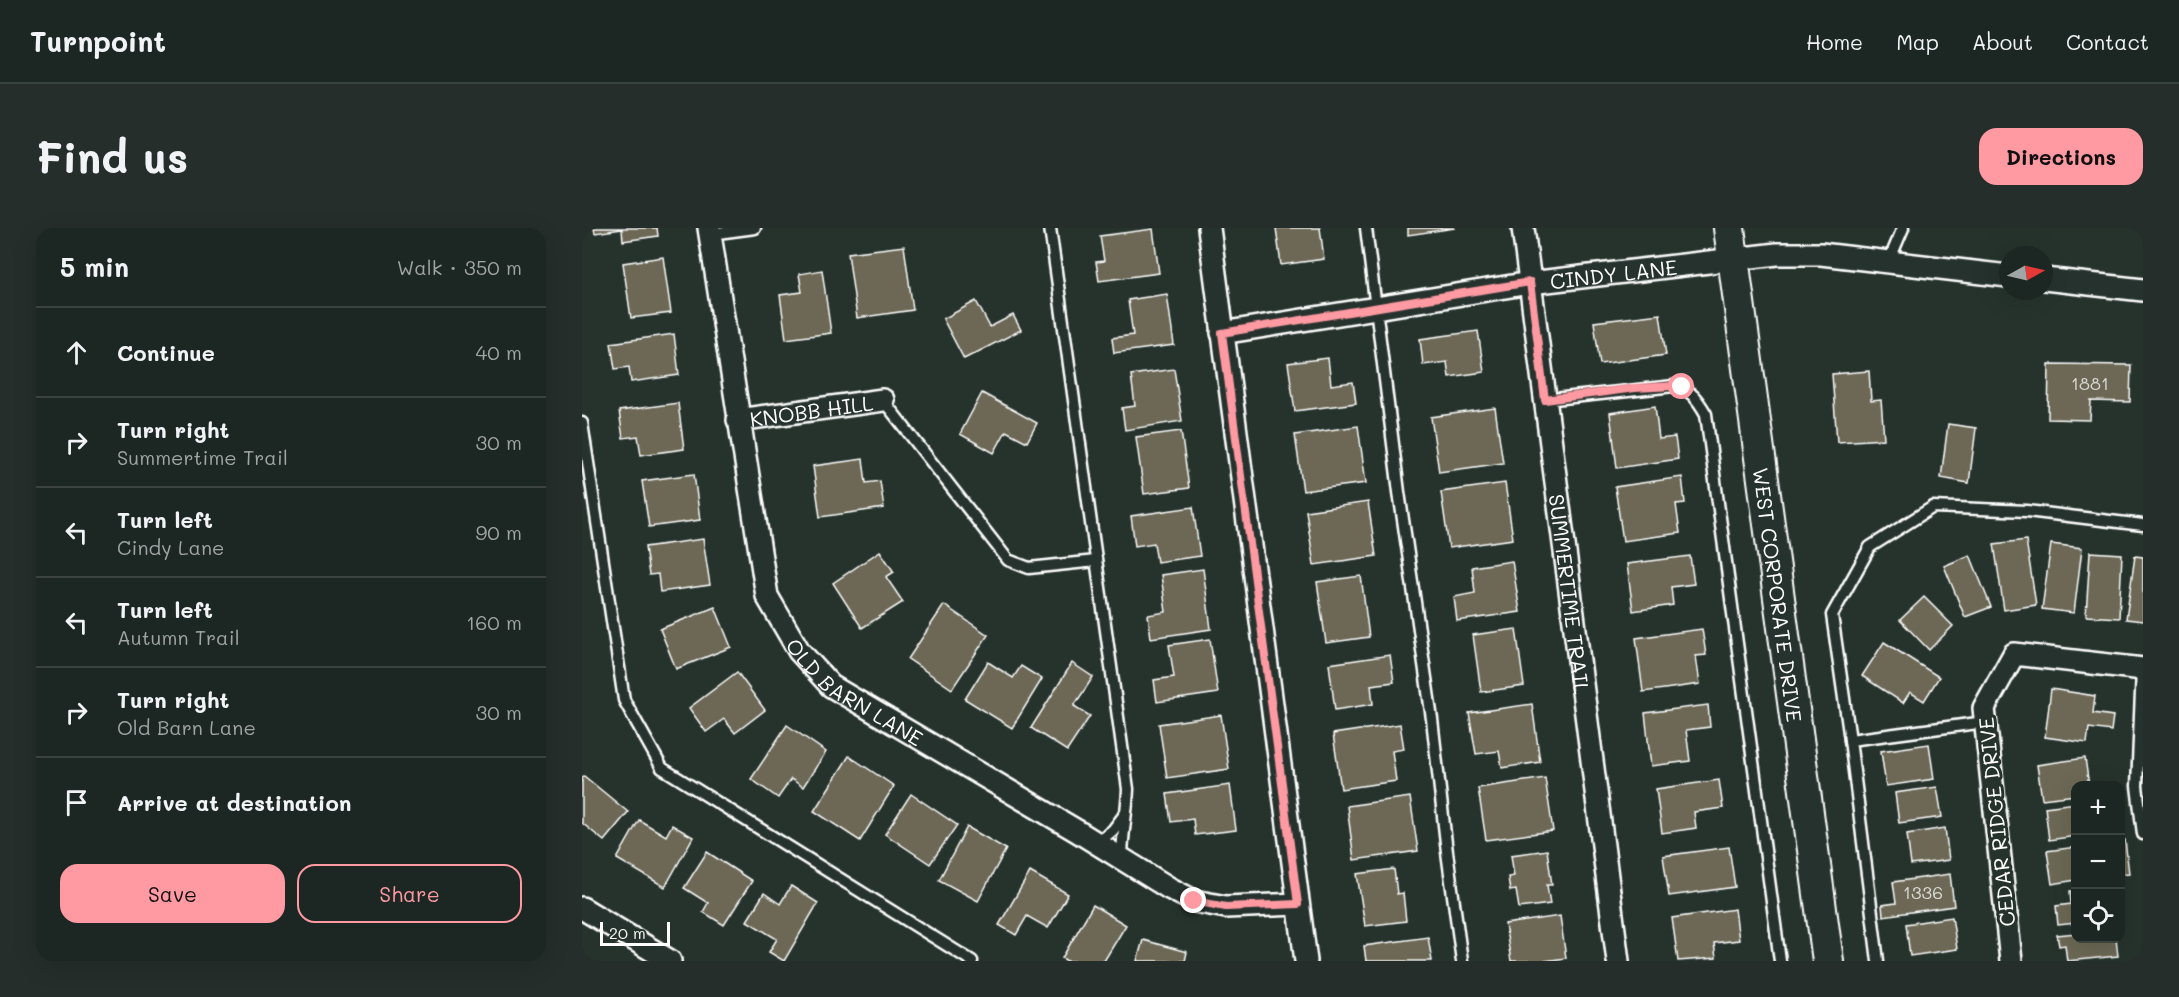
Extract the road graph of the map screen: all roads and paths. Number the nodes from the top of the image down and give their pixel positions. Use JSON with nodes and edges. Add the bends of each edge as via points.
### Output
{"nodes":[{"id":1,"x":755,"y":228,"type":"edge"},
{"id":2,"x":1050,"y":228,"type":"edge"},
{"id":3,"x":1209,"y":228,"type":"edge"},
{"id":4,"x":1366,"y":228,"type":"edge"},
{"id":5,"x":1523,"y":228,"type":"edge"},
{"id":6,"x":1729,"y":228,"type":"edge"},
{"id":7,"x":1903,"y":228,"type":"edge"},
{"id":8,"x":710,"y":231,"type":"edge"},
{"id":9,"x":1733,"y":258,"type":"junction"},
{"id":10,"x":1889,"y":261,"type":"junction"},
{"id":11,"x":1999,"y":275,"type":"edge"},
{"id":12,"x":2053,"y":280,"type":"edge"},
{"id":13,"x":1530,"y":282,"type":"junction"},
{"id":14,"x":2143,"y":290,"type":"edge"},
{"id":15,"x":1377,"y":308,"type":"junction"},
{"id":16,"x":1222,"y":333,"type":"junction"},
{"id":17,"x":883,"y":400,"type":"joint"},
{"id":18,"x":1545,"y":400,"type":"junction"},
{"id":19,"x":738,"y":420,"type":"junction"},
{"id":20,"x":582,"y":423,"type":"edge"},
{"id":21,"x":2143,"y":525,"type":"edge"},
{"id":22,"x":1096,"y":561,"type":"junction"},
{"id":23,"x":2143,"y":669,"type":"edge"},
{"id":24,"x":1985,"y":722,"type":"junction"},
{"id":25,"x":1850,"y":740,"type":"junction"},
{"id":26,"x":1127,"y":811,"type":"junction"},
{"id":27,"x":2143,"y":834,"type":"edge"},
{"id":28,"x":1097,"y":843,"type":"junction"},
{"id":29,"x":1122,"y":859,"type":"junction"},
{"id":30,"x":1298,"y":904,"type":"junction"},
{"id":31,"x":582,"y":908,"type":"edge"},
{"id":32,"x":670,"y":961,"type":"edge"},
{"id":33,"x":972,"y":961,"type":"edge"},
{"id":34,"x":1306,"y":961,"type":"edge"},
{"id":35,"x":1462,"y":961,"type":"edge"},
{"id":36,"x":1618,"y":961,"type":"edge"},
{"id":37,"x":1780,"y":961,"type":"edge"},
{"id":38,"x":1828,"y":961,"type":"edge"},
{"id":39,"x":1878,"y":961,"type":"edge"},
{"id":40,"x":2011,"y":961,"type":"edge"}],
"edges":[{"from":1,"to":8,"type":"lane"},
{"from":2,"to":22,"type":"lane"},
{"from":3,"to":16,"type":"street"},
{"from":4,"to":15,"type":"lane"},
{"from":5,"to":13,"type":"street","name":"SUMMERTIME TRAIL"},
{"from":6,"to":9,"type":"street","name":"WEST CORPORATE DRIVE"},
{"from":7,"to":10,"type":"lane"},
{"from":8,"to":19,"type":"street","name":"OLD BARN LANE"},
{"from":9,"to":10,"type":"street","name":"CINDY LANE","via":[[1821,254]]},
{"from":9,"to":13,"type":"street","name":"CINDY LANE"},
{"from":9,"to":38,"type":"street","name":"WEST CORPORATE DRIVE"},
{"from":10,"to":11,"type":"street","name":"CINDY LANE"},
{"from":12,"to":14,"type":"street"},
{"from":13,"to":15,"type":"street","name":"CINDY LANE"},
{"from":13,"to":18,"type":"street","name":"SUMMERTIME TRAIL"},
{"from":15,"to":16,"type":"street","name":"CINDY LANE"},
{"from":15,"to":35,"type":"lane"},
{"from":16,"to":30,"type":"street"},
{"from":17,"to":19,"type":"street","name":"KNOBB HILL"},
{"from":17,"to":22,"type":"lane","via":[[1008,560],[1029,568]]},
{"from":18,"to":36,"type":"street","name":"SUMMERTIME TRAIL"},
{"from":18,"to":37,"type":"lane","via":[[1674,386],[1697,398],[1706,414]]},
{"from":19,"to":28,"type":"street","name":"OLD BARN LANE","via":[[767,596],[798,651],[831,686]]},
{"from":20,"to":33,"type":"lane","via":[[624,700],[662,768]]},
{"from":21,"to":25,"type":"lane","via":[[2027,511],[1933,507],[1870,547],[1832,615]]},
{"from":22,"to":26,"type":"lane","via":[[1128,789]]},
{"from":23,"to":24,"type":"street","name":"CEDAR RIDGE DRIVE","via":[[2014,654],[1983,708]]},
{"from":23,"to":27,"type":"lane","via":[[2137,786]]},
{"from":24,"to":25,"type":"lane"},
{"from":24,"to":40,"type":"street","name":"CEDAR RIDGE DRIVE"},
{"from":25,"to":39,"type":"lane"},
{"from":26,"to":28,"type":"lane"},
{"from":26,"to":29,"type":"lane"},
{"from":28,"to":29,"type":"street","name":"OLD BARN LANE"},
{"from":29,"to":30,"type":"street","name":"OLD BARN LANE","via":[[1194,901],[1226,907]]},
{"from":30,"to":34,"type":"street"},
{"from":31,"to":32,"type":"street"}]}
